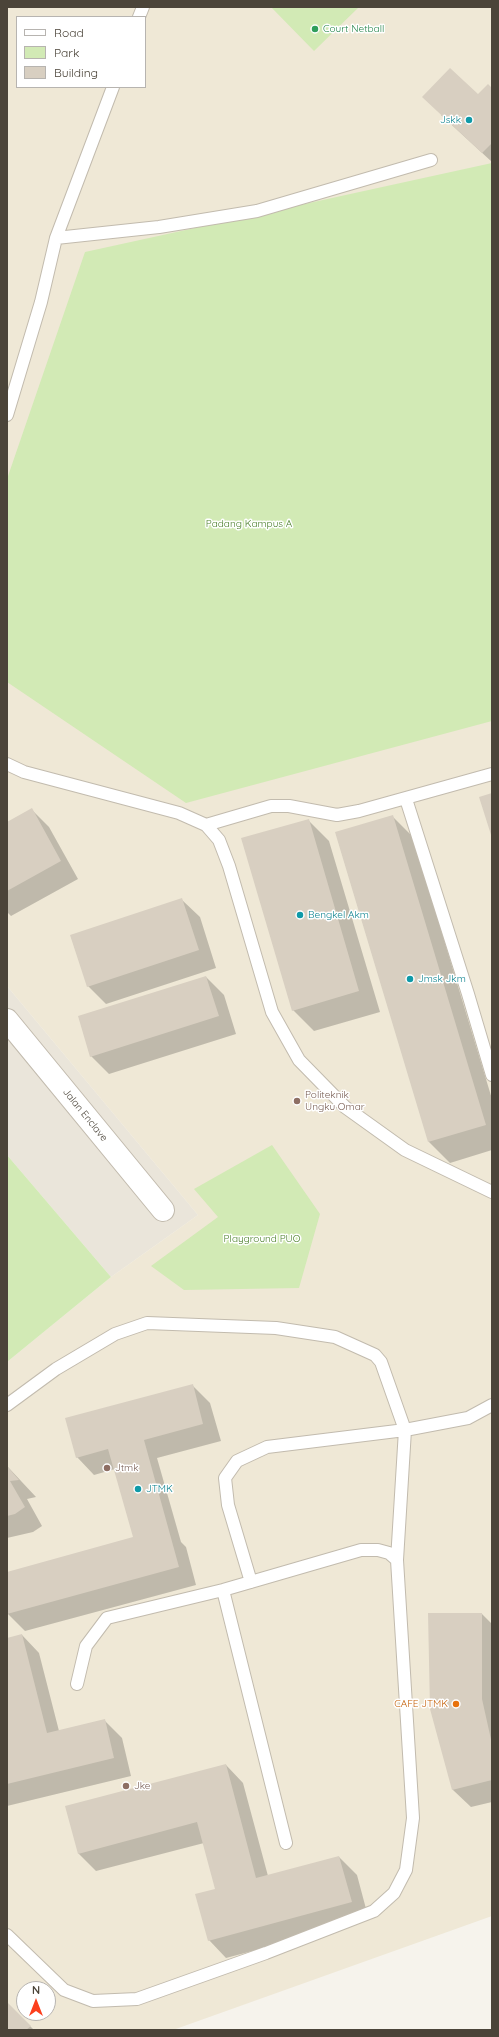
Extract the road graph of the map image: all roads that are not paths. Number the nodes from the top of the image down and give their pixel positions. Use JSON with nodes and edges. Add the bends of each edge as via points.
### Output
{"nodes":[{"id":1,"x":113,"y":88,"type":"edge"},
{"id":2,"x":431,"y":160,"type":"dead end"},
{"id":3,"x":56,"y":238,"type":"junction"},
{"id":4,"x":7,"y":415,"type":"edge"},
{"id":5,"x":7,"y":764,"type":"edge"},
{"id":6,"x":492,"y":774,"type":"edge"},
{"id":7,"x":406,"y":800,"type":"junction"},
{"id":8,"x":206,"y":825,"type":"junction"},
{"id":9,"x":7,"y":1020,"type":"edge"},
{"id":10,"x":492,"y":1075,"type":"edge"},
{"id":11,"x":492,"y":1192,"type":"edge"},
{"id":12,"x":163,"y":1210,"type":"dead end"},
{"id":13,"x":7,"y":1404,"type":"edge"},
{"id":14,"x":492,"y":1405,"type":"edge"},
{"id":15,"x":405,"y":1430,"type":"junction"},
{"id":16,"x":397,"y":1560,"type":"junction"},
{"id":17,"x":250,"y":1582,"type":"junction"},
{"id":18,"x":223,"y":1590,"type":"junction"},
{"id":19,"x":77,"y":1684,"type":"dead end"},
{"id":20,"x":286,"y":1843,"type":"dead end"},
{"id":21,"x":7,"y":1935,"type":"edge"}],
"edges":[{"from":1,"to":3,"type":"lane"},
{"from":2,"to":3,"type":"lane","via":[[257,211],[159,227]]},
{"from":3,"to":4,"type":"lane","via":[[41,302]]},
{"from":5,"to":8,"type":"lane","via":[[24,772],[179,813]]},
{"from":6,"to":7,"type":"lane"},
{"from":7,"to":8,"type":"lane","via":[[338,815],[290,806],[271,806]]},
{"from":7,"to":10,"type":"lane"},
{"from":8,"to":11,"type":"lane","via":[[219,840],[229,866],[272,1012],[300,1060],[345,1107],[405,1150]]},
{"from":9,"to":12,"type":"street","name":"Jalan Enclave"},
{"from":13,"to":15,"type":"lane","via":[[56,1369],[115,1334],[147,1323],[276,1328],[335,1338],[375,1355],[381,1362]]},
{"from":14,"to":15,"type":"lane","via":[[468,1418]]},
{"from":15,"to":16,"type":"lane"},
{"from":15,"to":17,"type":"lane","via":[[267,1447],[237,1461],[225,1478],[228,1505]]},
{"from":16,"to":17,"type":"lane","via":[[389,1553],[361,1550]]},
{"from":16,"to":21,"type":"lane","via":[[413,1818],[406,1870],[394,1893],[374,1911],[137,1999],[93,2001],[64,1990]]},
{"from":17,"to":18,"type":"lane"},
{"from":18,"to":19,"type":"lane","via":[[107,1618],[86,1646]]},
{"from":18,"to":20,"type":"lane"}]}
